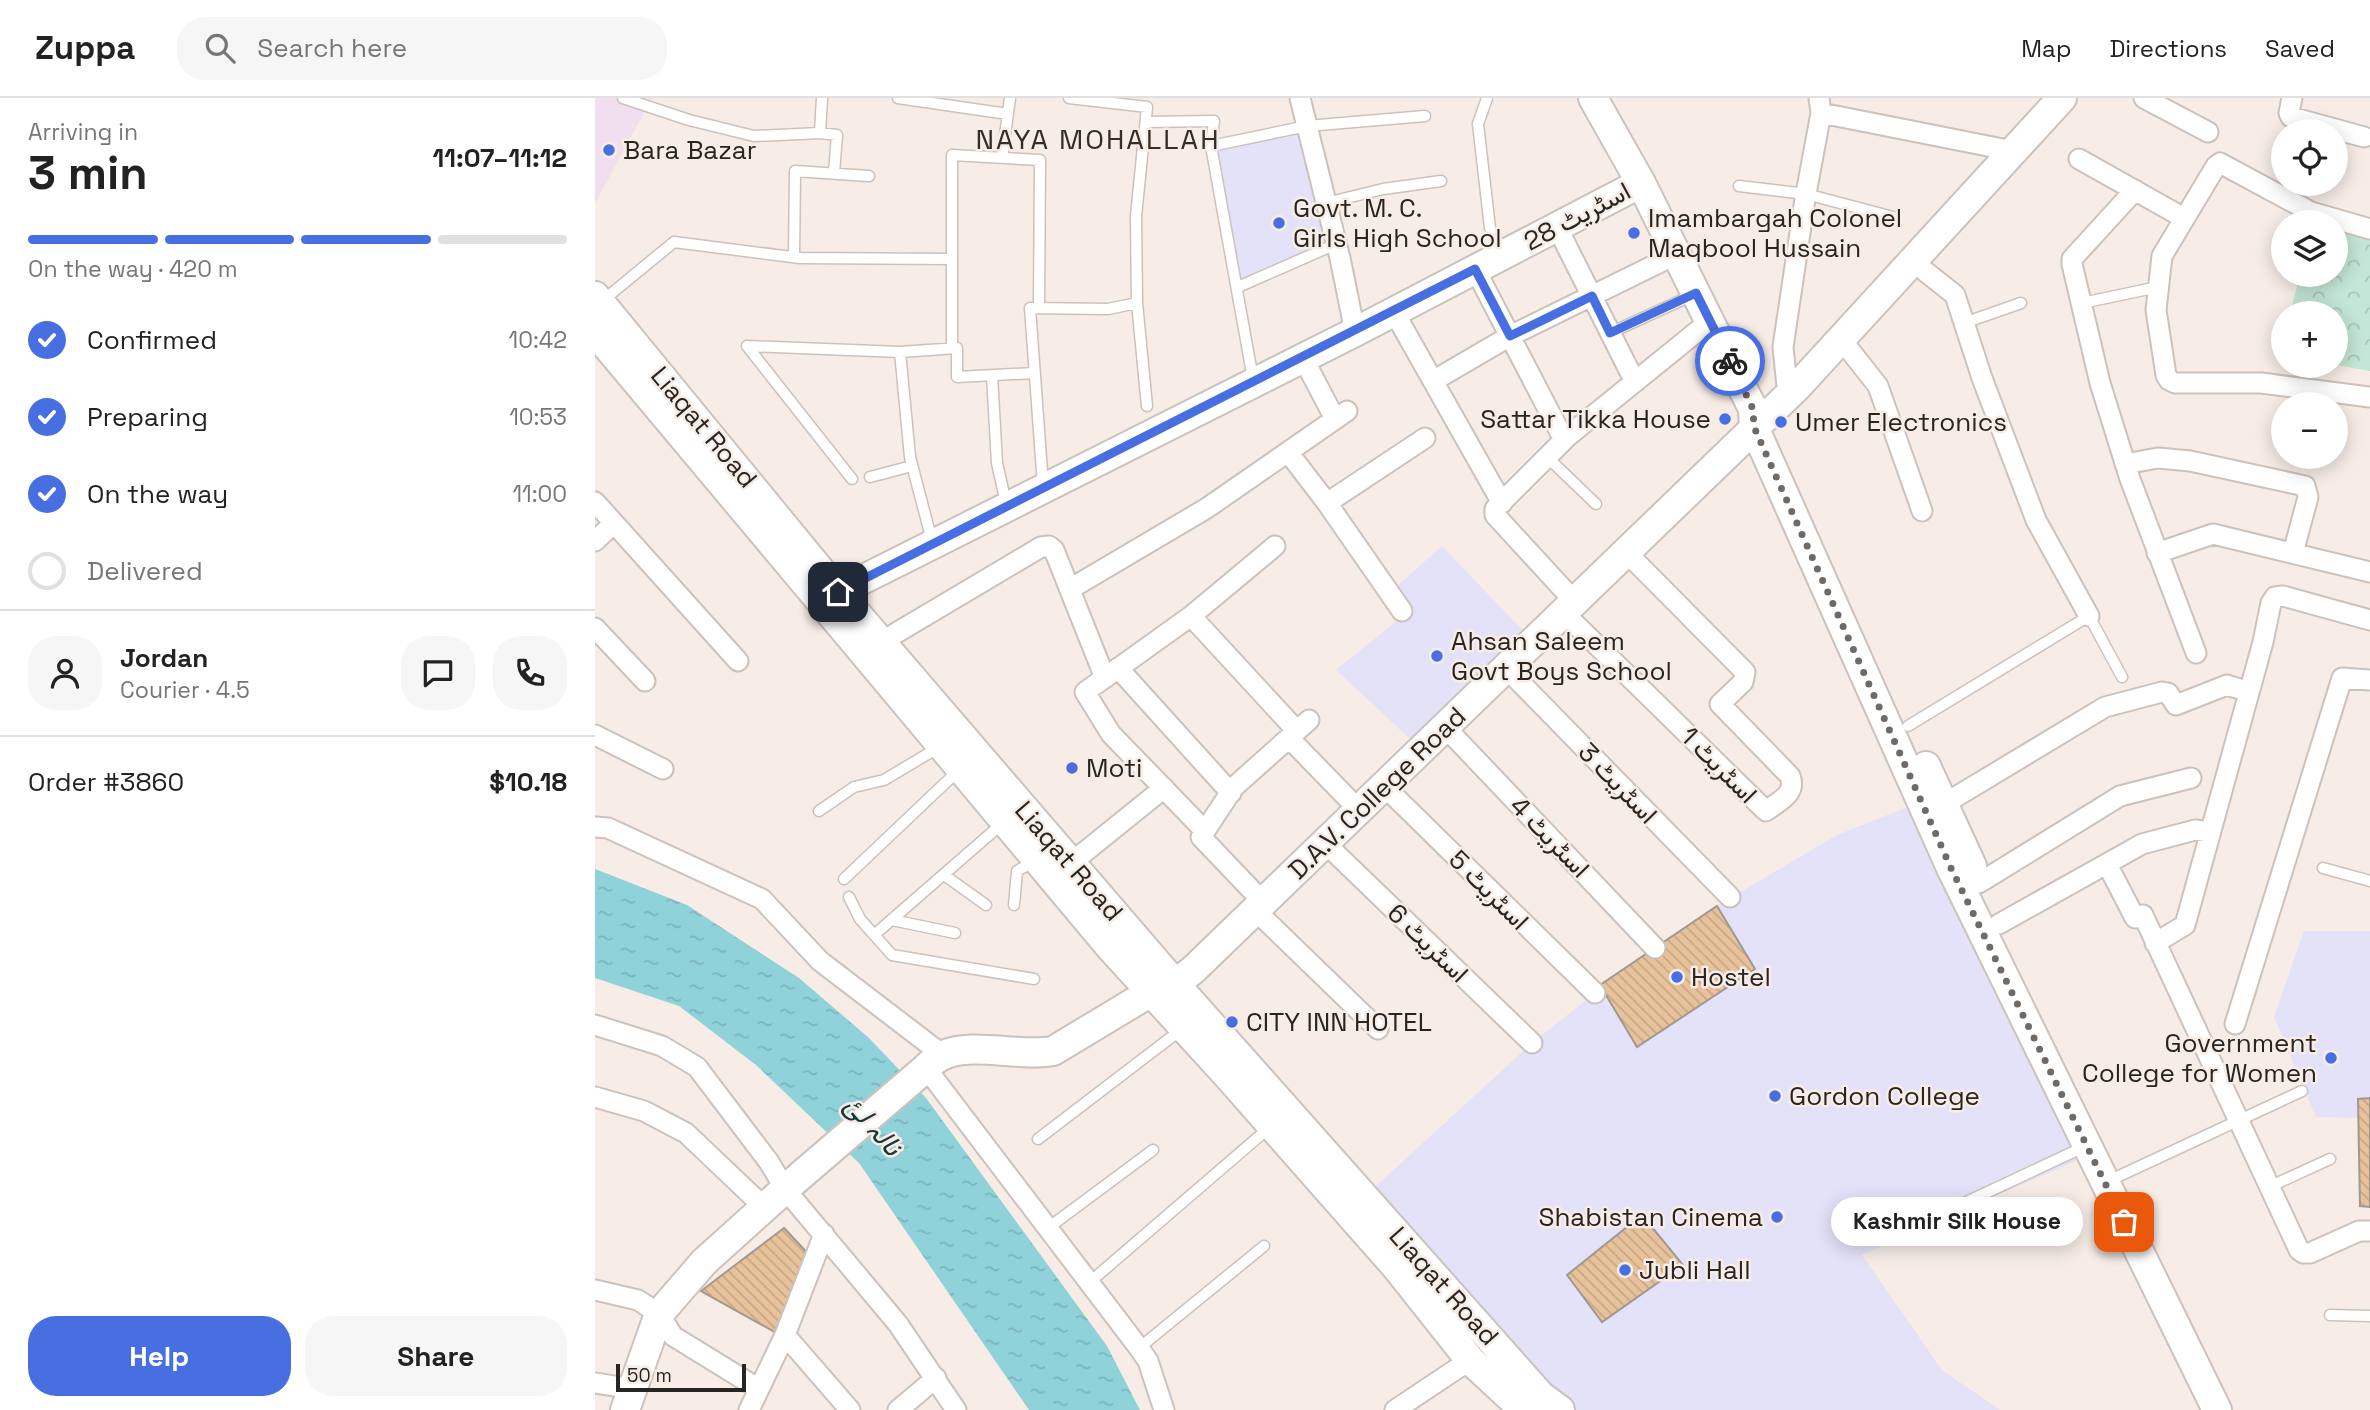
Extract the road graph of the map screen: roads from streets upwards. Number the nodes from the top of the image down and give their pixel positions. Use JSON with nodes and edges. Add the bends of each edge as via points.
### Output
{"nodes":[{"id":1,"x":1300,"y":98,"type":"edge"},
{"id":2,"x":1593,"y":98,"type":"edge"},
{"id":3,"x":2062,"y":98,"type":"edge"},
{"id":4,"x":2144,"y":98,"type":"edge"},
{"id":5,"x":2292,"y":98,"type":"edge"},
{"id":6,"x":1820,"y":105,"type":"edge"},
{"id":7,"x":2208,"y":132,"type":"dead end"},
{"id":8,"x":2364,"y":137,"type":"dead end"},
{"id":9,"x":2013,"y":151,"type":"junction"},
{"id":10,"x":2079,"y":159,"type":"dead end"},
{"id":11,"x":1641,"y":183,"type":"junction"},
{"id":12,"x":2135,"y":190,"type":"junction"},
{"id":13,"x":2184,"y":218,"type":"junction"},
{"id":14,"x":1557,"y":227,"type":"junction"},
{"id":15,"x":2370,"y":229,"type":"edge"},
{"id":16,"x":1677,"y":254,"type":"junction"},
{"id":17,"x":1912,"y":261,"type":"junction"},
{"id":18,"x":1475,"y":269,"type":"junction"},
{"id":19,"x":1592,"y":296,"type":"junction"},
{"id":20,"x":598,"y":299,"type":"edge"},
{"id":21,"x":1394,"y":312,"type":"junction"},
{"id":22,"x":1710,"y":321,"type":"junction"},
{"id":23,"x":595,"y":332,"type":"edge"},
{"id":24,"x":1355,"y":332,"type":"junction"},
{"id":25,"x":1510,"y":336,"type":"junction"},
{"id":26,"x":1841,"y":339,"type":"junction"},
{"id":27,"x":1303,"y":358,"type":"junction"},
{"id":28,"x":1433,"y":382,"type":"junction"},
{"id":29,"x":1635,"y":382,"type":"junction"},
{"id":30,"x":1788,"y":396,"type":"junction"},
{"id":31,"x":2370,"y":397,"type":"edge"},
{"id":32,"x":1758,"y":417,"type":"junction"},
{"id":33,"x":1425,"y":438,"type":"dead end"},
{"id":34,"x":1564,"y":440,"type":"junction"},
{"id":35,"x":1288,"y":452,"type":"junction"},
{"id":36,"x":2125,"y":464,"type":"junction"},
{"id":37,"x":595,"y":502,"type":"edge"},
{"id":38,"x":1327,"y":503,"type":"junction"},
{"id":39,"x":1502,"y":503,"type":"junction"},
{"id":40,"x":1922,"y":511,"type":"dead end"},
{"id":41,"x":614,"y":523,"type":"junction"},
{"id":42,"x":595,"y":541,"type":"edge"},
{"id":43,"x":1275,"y":546,"type":"dead end"},
{"id":44,"x":1626,"y":552,"type":"junction"},
{"id":45,"x":2157,"y":553,"type":"junction"},
{"id":46,"x":2293,"y":553,"type":"junction"},
{"id":47,"x":2370,"y":572,"type":"edge"},
{"id":48,"x":1070,"y":589,"type":"junction"},
{"id":49,"x":838,"y":592,"type":"junction"},
{"id":50,"x":1570,"y":608,"type":"junction"},
{"id":51,"x":1402,"y":611,"type":"dead end"},
{"id":52,"x":1191,"y":615,"type":"junction"},
{"id":53,"x":2089,"y":616,"type":"road end"},
{"id":54,"x":2370,"y":620,"type":"edge"},
{"id":55,"x":595,"y":628,"type":"edge"},
{"id":56,"x":881,"y":642,"type":"junction"},
{"id":57,"x":2196,"y":653,"type":"dead end"},
{"id":58,"x":738,"y":661,"type":"dead end"},
{"id":59,"x":1506,"y":668,"type":"junction"},
{"id":60,"x":1111,"y":673,"type":"junction"},
{"id":61,"x":2370,"y":680,"type":"edge"},
{"id":62,"x":645,"y":681,"type":"dead end"},
{"id":63,"x":2249,"y":692,"type":"junction"},
{"id":64,"x":1445,"y":727,"type":"junction"},
{"id":65,"x":1298,"y":730,"type":"junction"},
{"id":66,"x":595,"y":734,"type":"edge"},
{"id":67,"x":663,"y":769,"type":"dead end"},
{"id":68,"x":2191,"y":778,"type":"dead end"},
{"id":69,"x":1384,"y":786,"type":"junction"},
{"id":70,"x":1164,"y":788,"type":"junction"},
{"id":71,"x":1231,"y":793,"type":"junction"},
{"id":72,"x":1944,"y":804,"type":"junction"},
{"id":73,"x":1359,"y":810,"type":"junction"},
{"id":74,"x":595,"y":827,"type":"edge"},
{"id":75,"x":1205,"y":831,"type":"junction"},
{"id":76,"x":2210,"y":832,"type":"junction"},
{"id":77,"x":1325,"y":843,"type":"junction"},
{"id":78,"x":1071,"y":863,"type":"junction"},
{"id":79,"x":2107,"y":864,"type":"junction"},
{"id":80,"x":1979,"y":883,"type":"junction"},
{"id":81,"x":1730,"y":897,"type":"dead end"},
{"id":82,"x":1259,"y":906,"type":"junction"},
{"id":83,"x":1999,"y":924,"type":"junction"},
{"id":84,"x":2155,"y":943,"type":"junction"},
{"id":85,"x":1655,"y":948,"type":"dead end"},
{"id":86,"x":1163,"y":988,"type":"junction"},
{"id":87,"x":1595,"y":993,"type":"dead end"},
{"id":88,"x":2235,"y":1024,"type":"dead end"},
{"id":89,"x":595,"y":1025,"type":"edge"},
{"id":90,"x":1378,"y":1028,"type":"dead end"},
{"id":91,"x":1532,"y":1043,"type":"dead end"},
{"id":92,"x":934,"y":1061,"type":"junction"},
{"id":93,"x":595,"y":1097,"type":"edge"},
{"id":94,"x":792,"y":1182,"type":"junction"},
{"id":95,"x":765,"y":1209,"type":"junction"},
{"id":96,"x":2370,"y":1231,"type":"edge"},
{"id":97,"x":824,"y":1234,"type":"junction"},
{"id":98,"x":595,"y":1290,"type":"edge"},
{"id":99,"x":659,"y":1314,"type":"junction"},
{"id":100,"x":785,"y":1335,"type":"junction"},
{"id":101,"x":1470,"y":1360,"type":"junction"},
{"id":102,"x":936,"y":1378,"type":"junction"},
{"id":103,"x":595,"y":1383,"type":"edge"},
{"id":104,"x":759,"y":1389,"type":"junction"},
{"id":105,"x":629,"y":1399,"type":"edge"},
{"id":106,"x":749,"y":1410,"type":"edge"},
{"id":107,"x":850,"y":1410,"type":"edge"},
{"id":108,"x":898,"y":1410,"type":"edge"},
{"id":109,"x":956,"y":1410,"type":"edge"},
{"id":110,"x":1164,"y":1410,"type":"edge"},
{"id":111,"x":1395,"y":1410,"type":"edge"},
{"id":112,"x":1524,"y":1410,"type":"edge"},
{"id":113,"x":1560,"y":1410,"type":"edge"},
{"id":114,"x":2217,"y":1410,"type":"edge"},
{"id":115,"x":2233,"y":1410,"type":"edge"}],
"edges":[{"from":1,"to":24,"type":"street"},
{"from":2,"to":11,"type":"street"},
{"from":3,"to":9,"type":"street","name":"D.A.V. College Road"},
{"from":4,"to":7,"type":"street"},
{"from":5,"to":8,"type":"street","via":[[2291,117]]},
{"from":6,"to":9,"type":"street"},
{"from":6,"to":30,"type":"street","via":[[1783,347]]},
{"from":9,"to":17,"type":"street","name":"D.A.V. College Road"},
{"from":10,"to":12,"type":"street"},
{"from":11,"to":14,"type":"street","name":"اسٹریٹ 28"},
{"from":11,"to":16,"type":"street"},
{"from":12,"to":13,"type":"street"},
{"from":12,"to":36,"type":"street","via":[[2072,264]]},
{"from":13,"to":15,"type":"street","via":[[2220,163],[2311,212]]},
{"from":13,"to":31,"type":"street","via":[[2162,256],[2158,287],[2156,310],[2169,380],[2261,383]]},
{"from":14,"to":18,"type":"street","name":"اسٹریٹ 28"},
{"from":14,"to":19,"type":"street"},
{"from":16,"to":19,"type":"street"},
{"from":16,"to":22,"type":"street"},
{"from":17,"to":26,"type":"street","name":"D.A.V. College Road"},
{"from":17,"to":53,"type":"street","via":[[1955,295],[2036,520]]},
{"from":18,"to":21,"type":"street","name":"اسٹریٹ 28"},
{"from":18,"to":25,"type":"street"},
{"from":19,"to":25,"type":"street"},
{"from":19,"to":29,"type":"street"},
{"from":20,"to":49,"type":"street","name":"Liaqat Road"},
{"from":21,"to":24,"type":"street","name":"اسٹریٹ 28"},
{"from":21,"to":28,"type":"street"},
{"from":22,"to":29,"type":"street"},
{"from":22,"to":32,"type":"street"},
{"from":23,"to":86,"type":"street","name":"Liaqat Road","via":[[1037,860]]},
{"from":24,"to":27,"type":"street","name":"اسٹریٹ 28"},
{"from":25,"to":28,"type":"street"},
{"from":25,"to":34,"type":"street"},
{"from":26,"to":30,"type":"street","name":"D.A.V. College Road"},
{"from":26,"to":40,"type":"street","via":[[1878,386]]},
{"from":27,"to":35,"type":"street","via":[[1341,415]]},
{"from":27,"to":49,"type":"street","name":"اسٹریٹ 28"},
{"from":28,"to":39,"type":"street"},
{"from":29,"to":34,"type":"street"},
{"from":30,"to":32,"type":"street","name":"D.A.V. College Road"},
{"from":32,"to":44,"type":"street","name":"D.A.V. College Road"},
{"from":32,"to":72,"type":"street"},
{"from":32,"to":114,"type":"street","via":[[1951,868]]},
{"from":33,"to":38,"type":"street"},
{"from":34,"to":39,"type":"street"},
{"from":35,"to":38,"type":"street"},
{"from":35,"to":48,"type":"street","via":[[1207,508]]},
{"from":36,"to":45,"type":"street"},
{"from":36,"to":46,"type":"street","via":[[2158,458],[2190,461],[2305,486],[2308,496]]},
{"from":37,"to":41,"type":"street"},
{"from":38,"to":51,"type":"street"},
{"from":39,"to":50,"type":"street","via":[[1495,515]]},
{"from":41,"to":42,"type":"street"},
{"from":41,"to":58,"type":"street"},
{"from":43,"to":52,"type":"street"},
{"from":44,"to":50,"type":"street","name":"D.A.V. College Road"},
{"from":44,"to":50,"type":"street","name":"اسٹریٹ 1","via":[[1745,673],[1743,682],[1720,704],[1790,776],[1791,792],[1766,811]]},
{"from":45,"to":46,"type":"street","via":[[2213,534]]},
{"from":45,"to":57,"type":"street"},
{"from":46,"to":47,"type":"street"},
{"from":48,"to":56,"type":"street","via":[[1054,550],[1041,547]]},
{"from":48,"to":60,"type":"street"},
{"from":49,"to":56,"type":"street","name":"Liaqat Road"},
{"from":50,"to":59,"type":"street","name":"D.A.V. College Road"},
{"from":52,"to":60,"type":"street"},
{"from":52,"to":65,"type":"street"},
{"from":54,"to":63,"type":"street","via":[[2275,597]]},
{"from":55,"to":62,"type":"street"},
{"from":56,"to":78,"type":"street","name":"Liaqat Road"},
{"from":59,"to":64,"type":"street","name":"D.A.V. College Road"},
{"from":59,"to":81,"type":"street","name":"اسٹریٹ 3"},
{"from":60,"to":70,"type":"street","via":[[1085,692],[1111,734]]},
{"from":60,"to":71,"type":"street"},
{"from":61,"to":88,"type":"street","via":[[2342,678]]},
{"from":63,"to":72,"type":"street","via":[[2227,685],[2176,705],[2162,692],[2105,707]]},
{"from":63,"to":76,"type":"street"},
{"from":64,"to":69,"type":"street","name":"D.A.V. College Road"},
{"from":64,"to":85,"type":"street","name":"اسٹریٹ 4"},
{"from":65,"to":71,"type":"street"},
{"from":65,"to":73,"type":"street"},
{"from":66,"to":67,"type":"street"},
{"from":68,"to":80,"type":"street","via":[[2120,796]]},
{"from":69,"to":73,"type":"street","name":"D.A.V. College Road"},
{"from":69,"to":87,"type":"street","name":"اسٹریٹ 5"},
{"from":70,"to":75,"type":"street"},
{"from":70,"to":78,"type":"street"},
{"from":71,"to":75,"type":"street"},
{"from":72,"to":80,"type":"street"},
{"from":73,"to":77,"type":"street","name":"D.A.V. College Road"},
{"from":74,"to":92,"type":"street","via":[[608,828],[762,899],[820,961]]},
{"from":75,"to":82,"type":"street","via":[[1202,837]]},
{"from":76,"to":79,"type":"street","via":[[2195,830],[2142,844]]},
{"from":76,"to":84,"type":"street","via":[[2185,925]]},
{"from":77,"to":82,"type":"street","name":"D.A.V. College Road"},
{"from":77,"to":91,"type":"street","name":"اسٹریٹ 6"},
{"from":78,"to":86,"type":"street","name":"Liaqat Road"},
{"from":79,"to":83,"type":"street"},
{"from":79,"to":84,"type":"street","via":[[2135,918],[2143,915]]},
{"from":80,"to":83,"type":"street"},
{"from":82,"to":86,"type":"street","name":"D.A.V. College Road","via":[[1193,970]]},
{"from":82,"to":90,"type":"street"},
{"from":83,"to":115,"type":"street"},
{"from":84,"to":96,"type":"street","via":[[2299,1250],[2310,1252],[2359,1231]]},
{"from":86,"to":92,"type":"street","name":"D.A.V. College Road","via":[[1053,1051],[961,1050]]},
{"from":86,"to":101,"type":"street","name":"Liaqat Road","via":[[1184,1027],[1397,1268]]},
{"from":86,"to":113,"type":"street","name":"Liaqat Road","via":[[1542,1396]]},
{"from":89,"to":94,"type":"street","via":[[662,1046],[697,1067],[769,1162]]},
{"from":92,"to":94,"type":"street"},
{"from":92,"to":110,"type":"street","via":[[1048,1228],[1148,1361]]},
{"from":93,"to":95,"type":"street","via":[[644,1111],[686,1133]]},
{"from":94,"to":95,"type":"street"},
{"from":94,"to":97,"type":"street"},
{"from":95,"to":99,"type":"street","via":[[705,1262]]},
{"from":97,"to":100,"type":"street"},
{"from":97,"to":102,"type":"street"},
{"from":98,"to":99,"type":"street","via":[[638,1300]]},
{"from":99,"to":104,"type":"street","via":[[673,1336]]},
{"from":99,"to":105,"type":"street"},
{"from":100,"to":104,"type":"street"},
{"from":100,"to":107,"type":"street"},
{"from":101,"to":111,"type":"street"},
{"from":101,"to":112,"type":"street","name":"Liaqat Road"},
{"from":102,"to":108,"type":"street"},
{"from":102,"to":109,"type":"street"},
{"from":103,"to":105,"type":"street"},
{"from":104,"to":106,"type":"street"}]}
